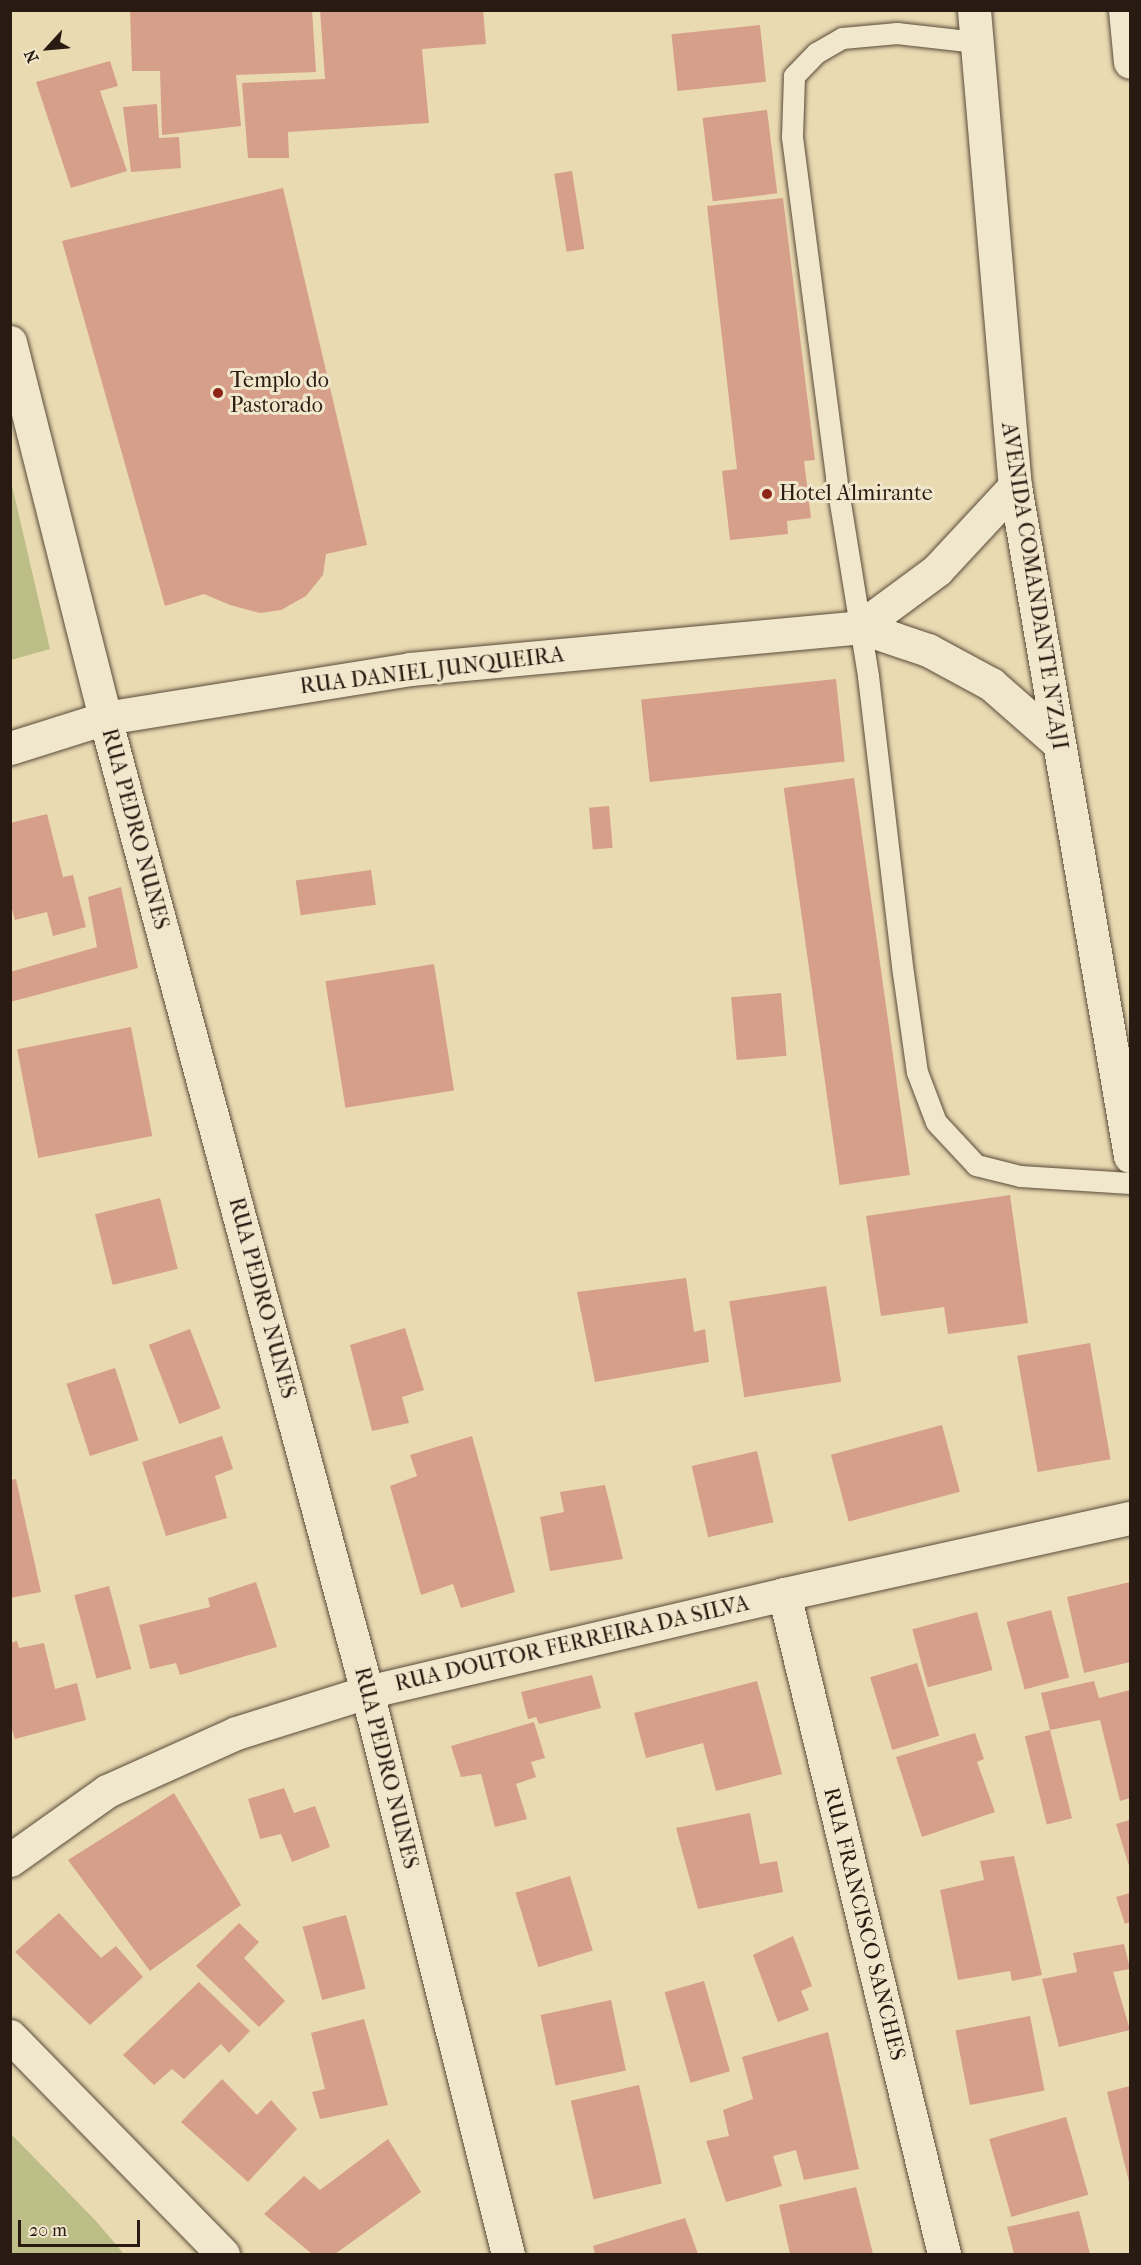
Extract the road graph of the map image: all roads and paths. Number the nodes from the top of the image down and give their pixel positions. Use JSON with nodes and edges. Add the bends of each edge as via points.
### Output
{"nodes":[{"id":1,"x":1125,"y":10,"type":"edge"},
{"id":2,"x":975,"y":26,"type":"edge"},
{"id":3,"x":1131,"y":62,"type":"edge"},
{"id":4,"x":10,"y":342,"type":"edge"},
{"id":5,"x":1015,"y":486,"type":"junction"},
{"id":6,"x":860,"y":627,"type":"junction"},
{"id":7,"x":105,"y":718,"type":"junction"},
{"id":8,"x":1057,"y":742,"type":"junction"},
{"id":9,"x":10,"y":748,"type":"edge"},
{"id":10,"x":1131,"y":1156,"type":"edge"},
{"id":11,"x":1131,"y":1183,"type":"edge"},
{"id":12,"x":1131,"y":1518,"type":"edge"},
{"id":13,"x":784,"y":1594,"type":"junction"},
{"id":14,"x":367,"y":1692,"type":"junction"},
{"id":15,"x":10,"y":1860,"type":"edge"},
{"id":16,"x":10,"y":2036,"type":"edge"},
{"id":17,"x":223,"y":2254,"type":"edge"},
{"id":18,"x":508,"y":2254,"type":"edge"},
{"id":19,"x":944,"y":2254,"type":"edge"}],
"edges":[{"from":1,"to":3,"type":"street"},
{"from":2,"to":5,"type":"street","name":"AVENIDA COMANDANTE N'ZAJI"},
{"from":2,"to":6,"type":"lane","via":[[842,38],[816,53],[794,76],[792,137],[836,478]]},
{"from":4,"to":7,"type":"street","name":"RUA PEDRO NUNES"},
{"from":5,"to":6,"type":"street","via":[[937,570]]},
{"from":5,"to":8,"type":"street","name":"AVENIDA COMANDANTE N'ZAJI"},
{"from":6,"to":7,"type":"street","name":"RUA DANIEL JUNQUEIRA","via":[[410,669]]},
{"from":6,"to":8,"type":"street","name":"RUA DANIEL JUNQUEIRA","via":[[928,650],[991,684]]},
{"from":6,"to":11,"type":"lane","via":[[917,1072],[936,1122],[976,1165],[1020,1176]]},
{"from":7,"to":9,"type":"street","name":"RUA DANIEL JUNQUEIRA"},
{"from":7,"to":14,"type":"street","name":"RUA PEDRO NUNES"},
{"from":8,"to":10,"type":"street","name":"AVENIDA COMANDANTE N'ZAJI"},
{"from":12,"to":13,"type":"street","name":"RUA DOUTOR FERREIRA DA SILVA"},
{"from":13,"to":14,"type":"street","name":"RUA DOUTOR FERREIRA DA SILVA"},
{"from":13,"to":19,"type":"street","name":"RUA FRANCISCO SANCHES"},
{"from":14,"to":15,"type":"street","name":"RUA DOUTOR FERREIRA DA SILVA","via":[[236,1733],[107,1791]]},
{"from":14,"to":18,"type":"street","name":"RUA PEDRO NUNES"},
{"from":16,"to":17,"type":"street"}]}
